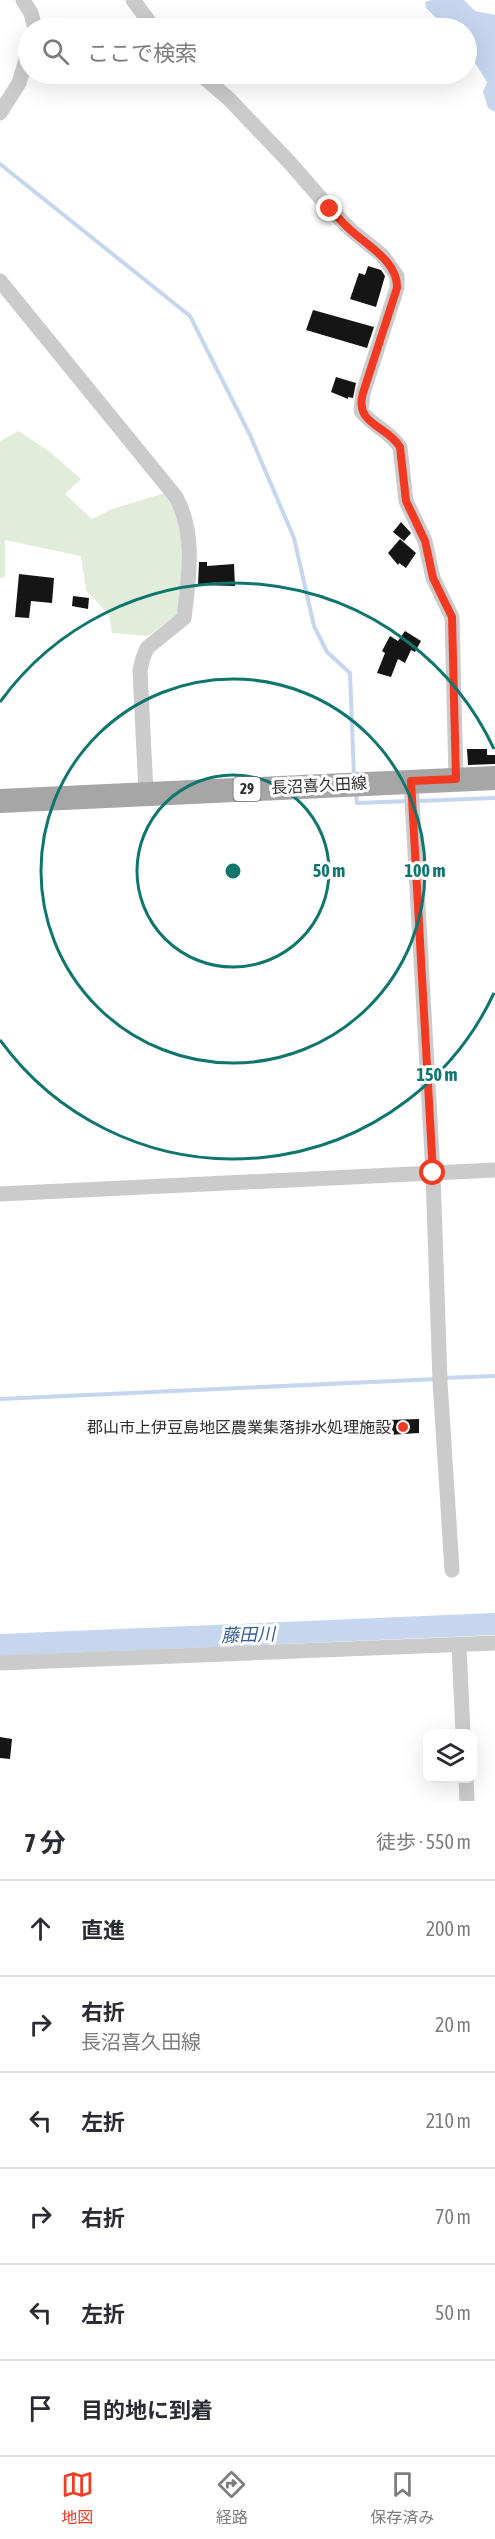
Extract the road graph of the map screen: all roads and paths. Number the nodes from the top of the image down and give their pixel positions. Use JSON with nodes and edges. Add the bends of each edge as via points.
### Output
{"nodes":[{"id":1,"x":23,"y":0,"type":"edge"},
{"id":2,"x":133,"y":0,"type":"edge"},
{"id":3,"x":32,"y":18,"type":"edge"},
{"id":4,"x":146,"y":18,"type":"edge"},
{"id":5,"x":18,"y":84,"type":"edge"},
{"id":6,"x":210,"y":84,"type":"edge"},
{"id":7,"x":0,"y":113,"type":"edge"},
{"id":8,"x":0,"y":281,"type":"edge"},
{"id":9,"x":495,"y":778,"type":"edge"},
{"id":10,"x":456,"y":779,"type":"junction"},
{"id":11,"x":411,"y":781,"type":"junction"},
{"id":12,"x":146,"y":793,"type":"junction"},
{"id":13,"x":0,"y":801,"type":"edge"},
{"id":14,"x":495,"y":1170,"type":"edge"},
{"id":15,"x":433,"y":1173,"type":"junction"},
{"id":16,"x":0,"y":1194,"type":"edge"},
{"id":17,"x":452,"y":1570,"type":"dead end"},
{"id":18,"x":495,"y":1643,"type":"edge"},
{"id":19,"x":459,"y":1646,"type":"junction"},
{"id":20,"x":0,"y":1663,"type":"edge"},
{"id":21,"x":464,"y":1729,"type":"edge"},
{"id":22,"x":466,"y":1783,"type":"edge"},
{"id":23,"x":467,"y":1801,"type":"edge"}],
"edges":[{"from":1,"to":3,"type":"street"},
{"from":2,"to":4,"type":"street"},
{"from":5,"to":7,"type":"street"},
{"from":6,"to":10,"type":"street","via":[[352,231],[382,255],[397,276],[397,288],[363,393],[361,411],[400,447],[406,501],[425,541],[433,578],[452,617]]},
{"from":8,"to":12,"type":"street","via":[[176,497],[188,525],[184,618],[147,648],[140,670]]},
{"from":9,"to":10,"type":"main road","name":"長沼喜久田線","number":"29"},
{"from":10,"to":11,"type":"main road","name":"長沼喜久田線","number":"29"},
{"from":11,"to":12,"type":"main road","name":"長沼喜久田線","number":"29"},
{"from":11,"to":15,"type":"street"},
{"from":12,"to":13,"type":"main road","name":"長沼喜久田線","number":"29"},
{"from":14,"to":15,"type":"street"},
{"from":15,"to":16,"type":"street"},
{"from":15,"to":17,"type":"street"},
{"from":18,"to":19,"type":"street"},
{"from":19,"to":20,"type":"street"},
{"from":19,"to":21,"type":"street"},
{"from":22,"to":23,"type":"street"}]}
